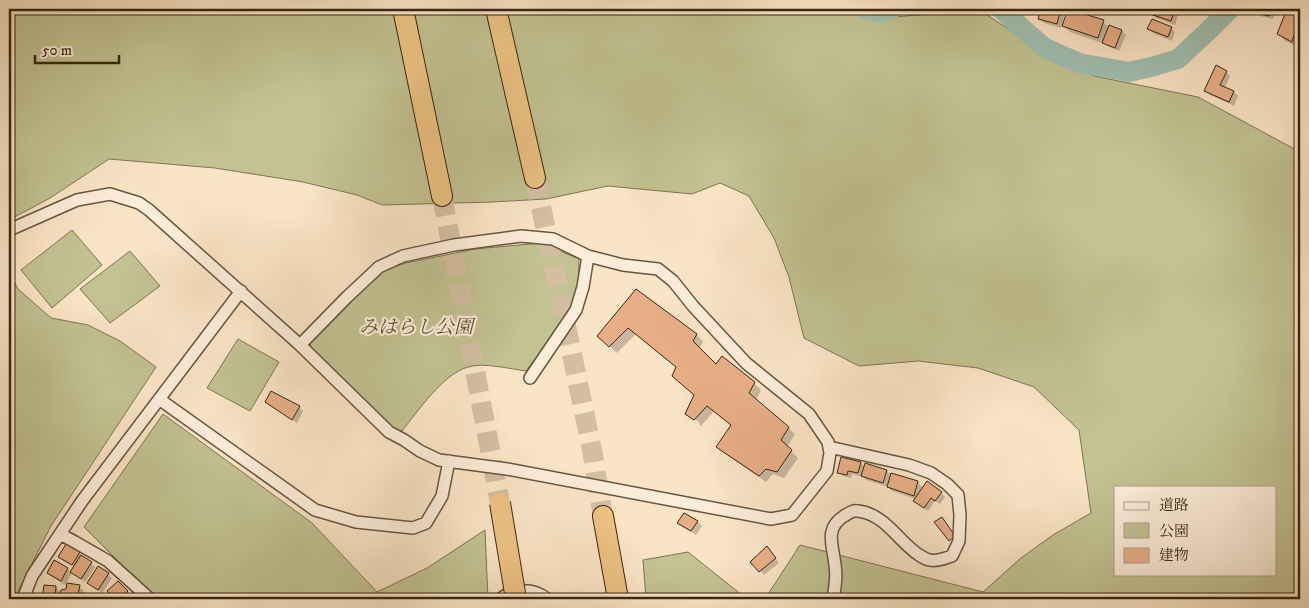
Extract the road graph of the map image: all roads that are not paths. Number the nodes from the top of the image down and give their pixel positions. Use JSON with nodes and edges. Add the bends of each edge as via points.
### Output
{"nodes":[{"id":1,"x":403,"y":9,"type":"edge"},
{"id":2,"x":496,"y":9,"type":"edge"},
{"id":3,"x":535,"y":178,"type":"tunnel mouth"},
{"id":4,"x":442,"y":196,"type":"tunnel mouth"},
{"id":5,"x":9,"y":230,"type":"edge"},
{"id":6,"x":588,"y":256,"type":"junction"},
{"id":7,"x":241,"y":291,"type":"junction"},
{"id":8,"x":300,"y":345,"type":"junction"},
{"id":9,"x":530,"y":378,"type":"dead end"},
{"id":10,"x":159,"y":399,"type":"junction"},
{"id":11,"x":828,"y":447,"type":"junction"},
{"id":12,"x":449,"y":461,"type":"junction"},
{"id":13,"x":500,"y":503,"type":"tunnel mouth"},
{"id":14,"x":604,"y":516,"type":"tunnel mouth"},
{"id":15,"x":60,"y":534,"type":"junction"},
{"id":16,"x":23,"y":599,"type":"edge"},
{"id":17,"x":150,"y":599,"type":"edge"},
{"id":18,"x":500,"y":599,"type":"edge"},
{"id":19,"x":516,"y":599,"type":"edge"},
{"id":20,"x":547,"y":599,"type":"edge"},
{"id":21,"x":618,"y":599,"type":"edge"},
{"id":22,"x":833,"y":599,"type":"edge"}],
"edges":[{"from":1,"to":4,"type":"highway"},
{"from":2,"to":3,"type":"highway"},
{"from":5,"to":7,"type":"street","via":[[77,200],[110,194],[139,203],[149,210]]},
{"from":6,"to":8,"type":"street","via":[[553,239],[521,236],[403,256],[379,267]]},
{"from":6,"to":9,"type":"street","via":[[576,310]]},
{"from":6,"to":11,"type":"street","via":[[623,265],[658,268],[746,363],[809,414]]},
{"from":7,"to":8,"type":"street"},
{"from":7,"to":10,"type":"street"},
{"from":8,"to":12,"type":"street","via":[[390,432],[420,451]]},
{"from":10,"to":12,"type":"street","via":[[315,510],[356,522],[413,528],[426,522],[442,496]]},
{"from":10,"to":15,"type":"street"},
{"from":11,"to":12,"type":"street","via":[[830,454],[826,471],[802,503],[792,515],[771,519]]},
{"from":11,"to":22,"type":"street","via":[[909,465],[930,473],[958,495],[960,514],[959,541],[952,556],[940,560],[928,560],[915,552],[881,520],[867,512],[854,510],[842,518],[834,525],[831,536],[836,583]]},
{"from":13,"to":19,"type":"highway","bridge":true},
{"from":14,"to":21,"type":"highway"},
{"from":15,"to":16,"type":"street","via":[[32,576]]},
{"from":15,"to":17,"type":"street","via":[[108,561]]},
{"from":18,"to":20,"type":"street","via":[[520,591],[532,591]]}]}
